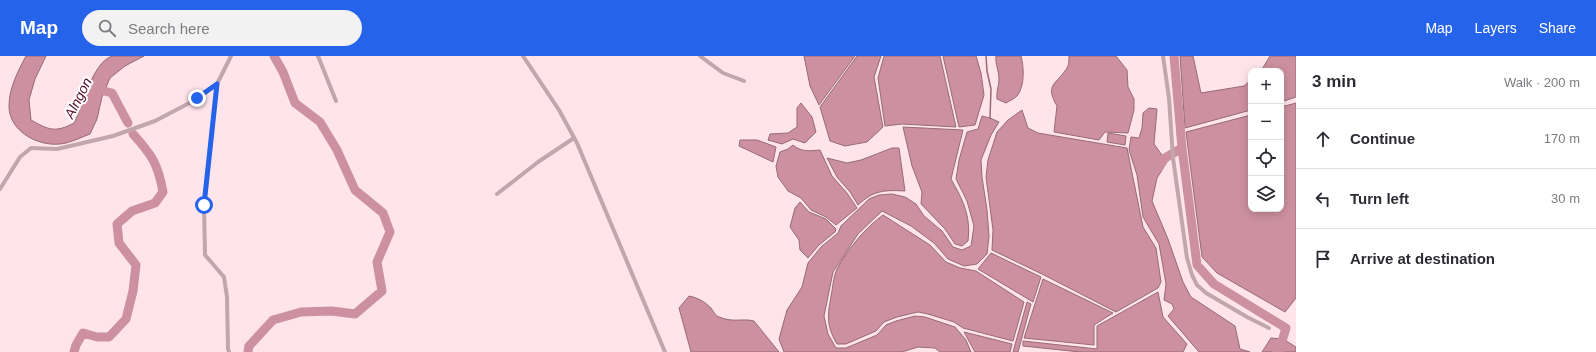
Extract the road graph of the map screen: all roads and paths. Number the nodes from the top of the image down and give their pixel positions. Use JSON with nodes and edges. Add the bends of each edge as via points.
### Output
{"nodes":[{"id":1,"x":232,"y":56,"type":"edge"},
{"id":2,"x":318,"y":56,"type":"edge"},
{"id":3,"x":523,"y":56,"type":"edge"},
{"id":4,"x":700,"y":56,"type":"edge"},
{"id":5,"x":1163,"y":56,"type":"edge"},
{"id":6,"x":744,"y":81,"type":"dead end"},
{"id":7,"x":217,"y":84,"type":"junction"},
{"id":8,"x":336,"y":100,"type":"dead end"},
{"id":9,"x":574,"y":138,"type":"junction"},
{"id":10,"x":0,"y":189,"type":"edge"},
{"id":11,"x":497,"y":194,"type":"dead end"},
{"id":12,"x":1269,"y":328,"type":"dead end"},
{"id":13,"x":229,"y":352,"type":"edge"},
{"id":14,"x":665,"y":352,"type":"edge"}],
"edges":[{"from":1,"to":7,"type":"street"},
{"from":2,"to":8,"type":"street"},
{"from":3,"to":9,"type":"street","via":[[559,110]]},
{"from":4,"to":6,"type":"street","via":[[722,73]]},
{"from":5,"to":12,"type":"street","via":[[1169,98],[1172,152],[1187,258],[1192,275],[1197,285],[1206,293]]},
{"from":7,"to":10,"type":"street","via":[[155,121],[57,149],[31,148],[20,157]]},
{"from":7,"to":13,"type":"street","via":[[204,205],[205,255],[224,278]]},
{"from":9,"to":11,"type":"street"},
{"from":9,"to":14,"type":"street"}]}
